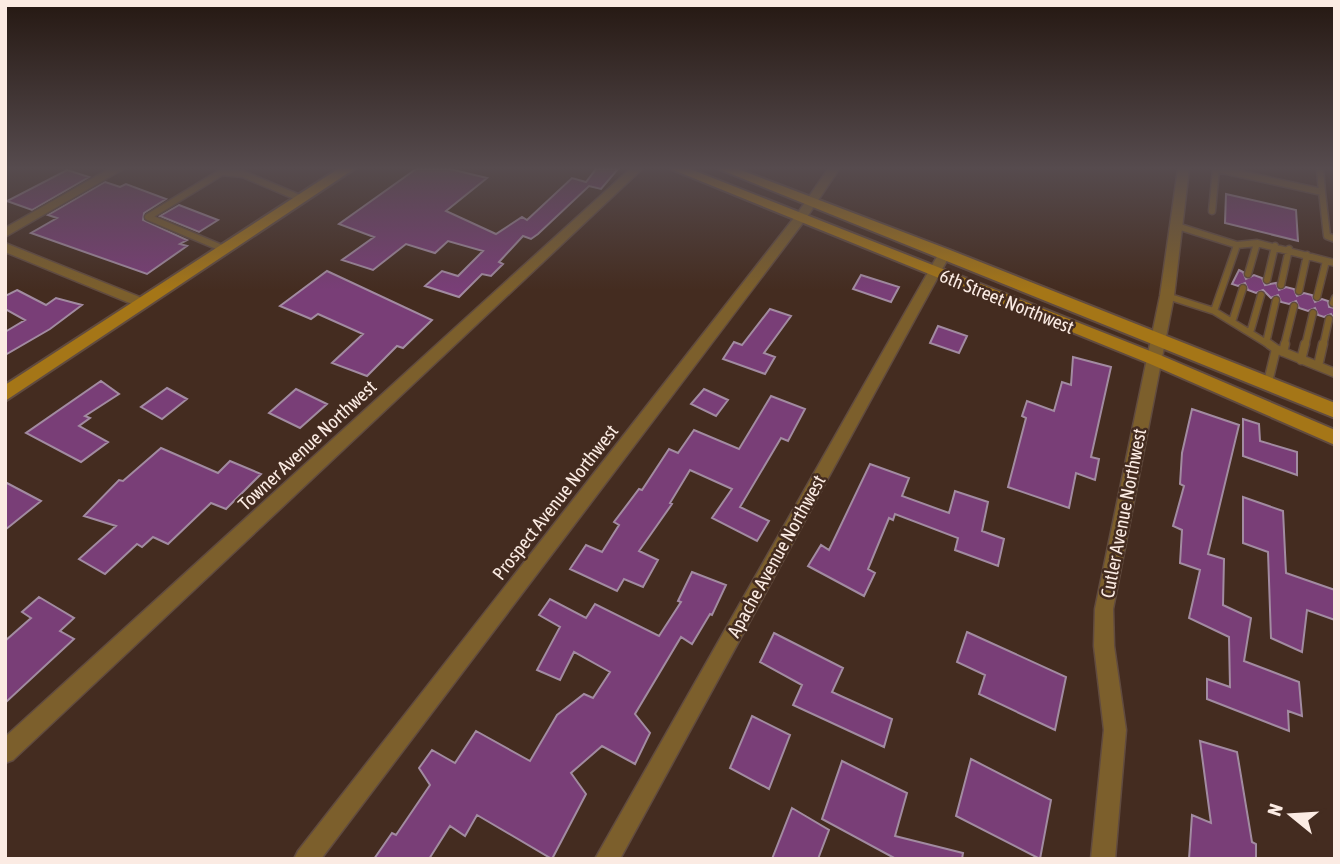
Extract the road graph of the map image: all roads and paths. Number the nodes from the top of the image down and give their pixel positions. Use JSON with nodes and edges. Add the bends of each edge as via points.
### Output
{"nodes":[{"id":1,"x":47,"y":209,"type":"edge"},
{"id":2,"x":161,"y":209,"type":"edge"},
{"id":3,"x":286,"y":209,"type":"edge"},
{"id":4,"x":593,"y":209,"type":"edge"},
{"id":5,"x":781,"y":209,"type":"edge"},
{"id":6,"x":806,"y":209,"type":"edge"},
{"id":7,"x":832,"y":209,"type":"edge"},
{"id":8,"x":1177,"y":209,"type":"edge"},
{"id":9,"x":1324,"y":209,"type":"edge"},
{"id":10,"x":801,"y":217,"type":"junction"},
{"id":11,"x":1174,"y":225,"type":"junction"},
{"id":12,"x":5,"y":233,"type":"edge"},
{"id":13,"x":1335,"y":239,"type":"edge"},
{"id":14,"x":1257,"y":243,"type":"junction"},
{"id":15,"x":1237,"y":245,"type":"junction"},
{"id":16,"x":1275,"y":246,"type":"junction"},
{"id":17,"x":5,"y":247,"type":"edge"},
{"id":18,"x":224,"y":249,"type":"junction"},
{"id":19,"x":1289,"y":249,"type":"junction"},
{"id":20,"x":944,"y":254,"type":"junction"},
{"id":21,"x":1307,"y":255,"type":"junction"},
{"id":22,"x":1326,"y":261,"type":"junction"},
{"id":23,"x":1335,"y":263,"type":"edge"},
{"id":24,"x":935,"y":272,"type":"junction"},
{"id":25,"x":1248,"y":274,"type":"dead end"},
{"id":26,"x":1267,"y":280,"type":"dead end"},
{"id":27,"x":1280,"y":285,"type":"dead end"},
{"id":28,"x":1242,"y":288,"type":"dead end"},
{"id":29,"x":1299,"y":291,"type":"dead end"},
{"id":30,"x":1261,"y":295,"type":"dead end"},
{"id":31,"x":1167,"y":296,"type":"junction"},
{"id":32,"x":1317,"y":297,"type":"dead end"},
{"id":33,"x":1276,"y":300,"type":"dead end"},
{"id":34,"x":142,"y":303,"type":"junction"},
{"id":35,"x":1294,"y":306,"type":"dead end"},
{"id":36,"x":1214,"y":311,"type":"junction"},
{"id":37,"x":1314,"y":313,"type":"dead end"},
{"id":38,"x":1329,"y":319,"type":"dead end"},
{"id":39,"x":1232,"y":322,"type":"junction"},
{"id":40,"x":1250,"y":333,"type":"junction"},
{"id":41,"x":1158,"y":339,"type":"junction"},
{"id":42,"x":1266,"y":343,"type":"junction"},
{"id":43,"x":1279,"y":351,"type":"junction"},
{"id":44,"x":1154,"y":359,"type":"junction"},
{"id":45,"x":1301,"y":359,"type":"junction"},
{"id":46,"x":1318,"y":366,"type":"junction"},
{"id":47,"x":1335,"y":373,"type":"edge"},
{"id":48,"x":1268,"y":382,"type":"junction"},
{"id":49,"x":5,"y":394,"type":"edge"},
{"id":50,"x":1335,"y":411,"type":"edge"},
{"id":51,"x":1335,"y":438,"type":"edge"},
{"id":52,"x":5,"y":752,"type":"edge"},
{"id":53,"x":1104,"y":858,"type":"edge"},
{"id":54,"x":306,"y":859,"type":"edge"},
{"id":55,"x":607,"y":859,"type":"edge"}],
"edges":[{"from":1,"to":12,"type":"street"},
{"from":2,"to":18,"type":"lane","via":[[149,217]]},
{"from":3,"to":18,"type":"main road"},
{"from":4,"to":52,"type":"street","name":"Towner Avenue Northwest"},
{"from":5,"to":10,"type":"main road","name":"6th Street Northwest"},
{"from":6,"to":10,"type":"street","name":"Prospect Avenue Northwest"},
{"from":7,"to":20,"type":"main road","name":"6th Street Northwest"},
{"from":8,"to":11,"type":"street","name":"Cutler Avenue Northwest"},
{"from":9,"to":13,"type":"lane","via":[[1327,236]]},
{"from":10,"to":24,"type":"main road","name":"6th Street Northwest"},
{"from":10,"to":54,"type":"street","name":"Prospect Avenue Northwest"},
{"from":11,"to":15,"type":"lane"},
{"from":11,"to":31,"type":"street","name":"Cutler Avenue Northwest"},
{"from":14,"to":15,"type":"lane"},
{"from":14,"to":16,"type":"lane"},
{"from":14,"to":25,"type":"lane"},
{"from":15,"to":36,"type":"lane"},
{"from":16,"to":19,"type":"lane"},
{"from":16,"to":26,"type":"lane"},
{"from":17,"to":34,"type":"street"},
{"from":18,"to":34,"type":"main road"},
{"from":19,"to":21,"type":"lane"},
{"from":19,"to":27,"type":"lane"},
{"from":20,"to":24,"type":"street","name":"Apache Avenue Northwest"},
{"from":20,"to":41,"type":"main road","name":"6th Street Northwest"},
{"from":21,"to":22,"type":"lane"},
{"from":21,"to":29,"type":"lane"},
{"from":22,"to":23,"type":"lane"},
{"from":22,"to":32,"type":"lane"},
{"from":24,"to":44,"type":"main road","name":"6th Street Northwest"},
{"from":24,"to":55,"type":"street","name":"Apache Avenue Northwest"},
{"from":28,"to":39,"type":"lane"},
{"from":30,"to":40,"type":"lane"},
{"from":31,"to":36,"type":"lane"},
{"from":31,"to":41,"type":"street","name":"Cutler Avenue Northwest"},
{"from":33,"to":42,"type":"lane"},
{"from":34,"to":49,"type":"main road"},
{"from":35,"to":43,"type":"lane"},
{"from":36,"to":39,"type":"lane"},
{"from":37,"to":45,"type":"lane"},
{"from":38,"to":46,"type":"lane"},
{"from":39,"to":40,"type":"lane"},
{"from":40,"to":42,"type":"lane"},
{"from":41,"to":44,"type":"street","name":"Cutler Avenue Northwest"},
{"from":41,"to":48,"type":"main road","name":"6th Street Northwest"},
{"from":42,"to":43,"type":"lane"},
{"from":43,"to":45,"type":"lane"},
{"from":43,"to":48,"type":"lane"},
{"from":44,"to":51,"type":"main road","name":"6th Street Northwest"},
{"from":44,"to":53,"type":"street","name":"Cutler Avenue Northwest","via":[[1104,609],[1115,730]]},
{"from":45,"to":46,"type":"lane"},
{"from":46,"to":47,"type":"lane"},
{"from":48,"to":50,"type":"main road","name":"6th Street Northwest"}]}
